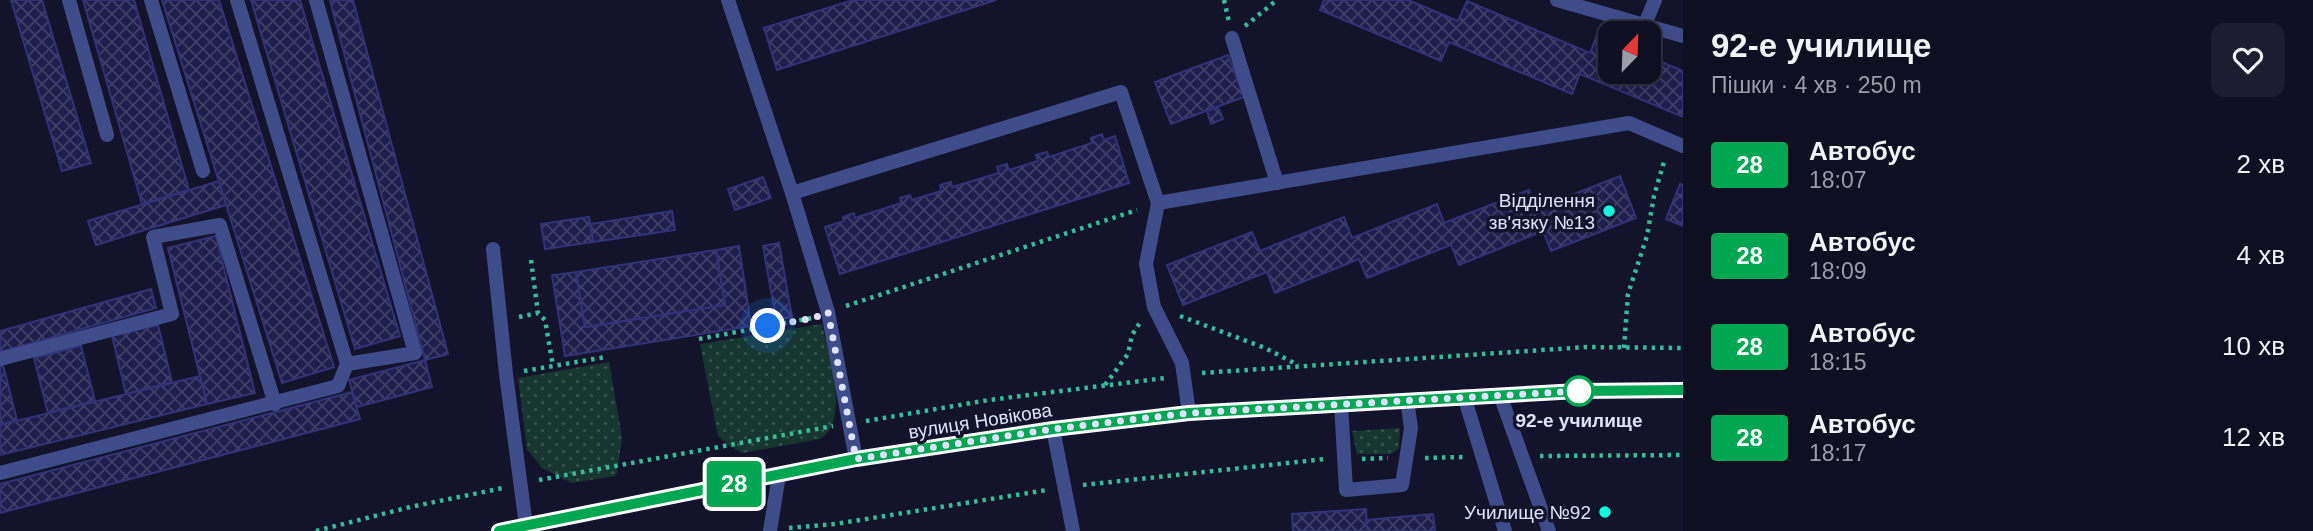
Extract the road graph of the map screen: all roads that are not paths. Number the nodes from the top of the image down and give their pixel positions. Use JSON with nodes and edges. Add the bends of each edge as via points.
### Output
{"nodes":[{"id":1,"x":69,"y":0,"type":"edge"},
{"id":2,"x":151,"y":0,"type":"edge"},
{"id":3,"x":237,"y":0,"type":"edge"},
{"id":4,"x":316,"y":0,"type":"edge"},
{"id":5,"x":728,"y":0,"type":"edge"},
{"id":6,"x":1557,"y":0,"type":"edge"},
{"id":7,"x":1655,"y":0,"type":"edge"},
{"id":8,"x":1634,"y":21,"type":"edge"},
{"id":9,"x":1646,"y":21,"type":"edge"},
{"id":10,"x":1661,"y":29,"type":"edge"},
{"id":11,"x":1683,"y":36,"type":"edge"},
{"id":12,"x":1232,"y":38,"type":"road end"},
{"id":13,"x":107,"y":135,"type":"dead end"},
{"id":14,"x":1676,"y":143,"type":"edge"},
{"id":15,"x":202,"y":171,"type":"dead end"},
{"id":16,"x":1277,"y":183,"type":"junction"},
{"id":17,"x":792,"y":192,"type":"junction"},
{"id":18,"x":1158,"y":203,"type":"junction"},
{"id":19,"x":493,"y":249,"type":"dead end"},
{"id":20,"x":0,"y":359,"type":"edge"},
{"id":21,"x":347,"y":363,"type":"junction"},
{"id":22,"x":1683,"y":390,"type":"edge"},
{"id":23,"x":1500,"y":395,"type":"junction"},
{"id":24,"x":1464,"y":396,"type":"junction"},
{"id":25,"x":1407,"y":400,"type":"junction"},
{"id":26,"x":275,"y":404,"type":"junction"},
{"id":27,"x":1341,"y":404,"type":"junction"},
{"id":28,"x":1189,"y":413,"type":"junction"},
{"id":29,"x":1053,"y":429,"type":"junction"},
{"id":30,"x":856,"y":459,"type":"junction"},
{"id":31,"x":0,"y":473,"type":"edge"},
{"id":32,"x":779,"y":475,"type":"junction"},
{"id":33,"x":526,"y":526,"type":"junction"},
{"id":34,"x":770,"y":530,"type":"edge"},
{"id":35,"x":499,"y":531,"type":"edge"},
{"id":36,"x":1073,"y":531,"type":"edge"},
{"id":37,"x":1505,"y":531,"type":"edge"},
{"id":38,"x":1549,"y":531,"type":"edge"}],
"edges":[{"from":1,"to":13,"type":"lane"},
{"from":2,"to":15,"type":"lane"},
{"from":3,"to":21,"type":"lane"},
{"from":4,"to":21,"type":"lane","via":[[415,352]]},
{"from":5,"to":17,"type":"lane"},
{"from":6,"to":8,"type":"lane"},
{"from":7,"to":9,"type":"lane"},
{"from":10,"to":11,"type":"lane"},
{"from":12,"to":16,"type":"lane"},
{"from":14,"to":16,"type":"lane","via":[[1629,122]]},
{"from":16,"to":18,"type":"lane"},
{"from":17,"to":18,"type":"lane","via":[[1121,92]]},
{"from":17,"to":30,"type":"lane","via":[[828,312]]},
{"from":18,"to":28,"type":"lane","via":[[1146,264],[1154,307],[1182,363]]},
{"from":19,"to":33,"type":"lane"},
{"from":20,"to":26,"type":"lane","via":[[172,314],[153,237],[220,225]]},
{"from":21,"to":26,"type":"lane","via":[[338,386]]},
{"from":22,"to":23,"type":"main road","name":"вулиця Новікова"},
{"from":23,"to":24,"type":"main road","name":"вулиця Новікова"},
{"from":23,"to":38,"type":"lane"},
{"from":24,"to":25,"type":"main road","name":"вулиця Новікова"},
{"from":24,"to":37,"type":"lane"},
{"from":25,"to":27,"type":"main road","name":"вулиця Новікова"},
{"from":25,"to":27,"type":"lane","via":[[1411,428],[1402,485],[1346,490]]},
{"from":26,"to":31,"type":"lane"},
{"from":27,"to":28,"type":"main road","name":"вулиця Новікова"},
{"from":28,"to":29,"type":"main road","name":"вулиця Новікова"},
{"from":29,"to":30,"type":"main road","name":"вулиця Новікова"},
{"from":29,"to":36,"type":"lane"},
{"from":30,"to":32,"type":"main road","name":"вулиця Новікова"},
{"from":32,"to":33,"type":"main road","name":"вулиця Новікова"},
{"from":32,"to":34,"type":"lane"},
{"from":33,"to":35,"type":"main road","name":"вулиця Новікова"}]}
